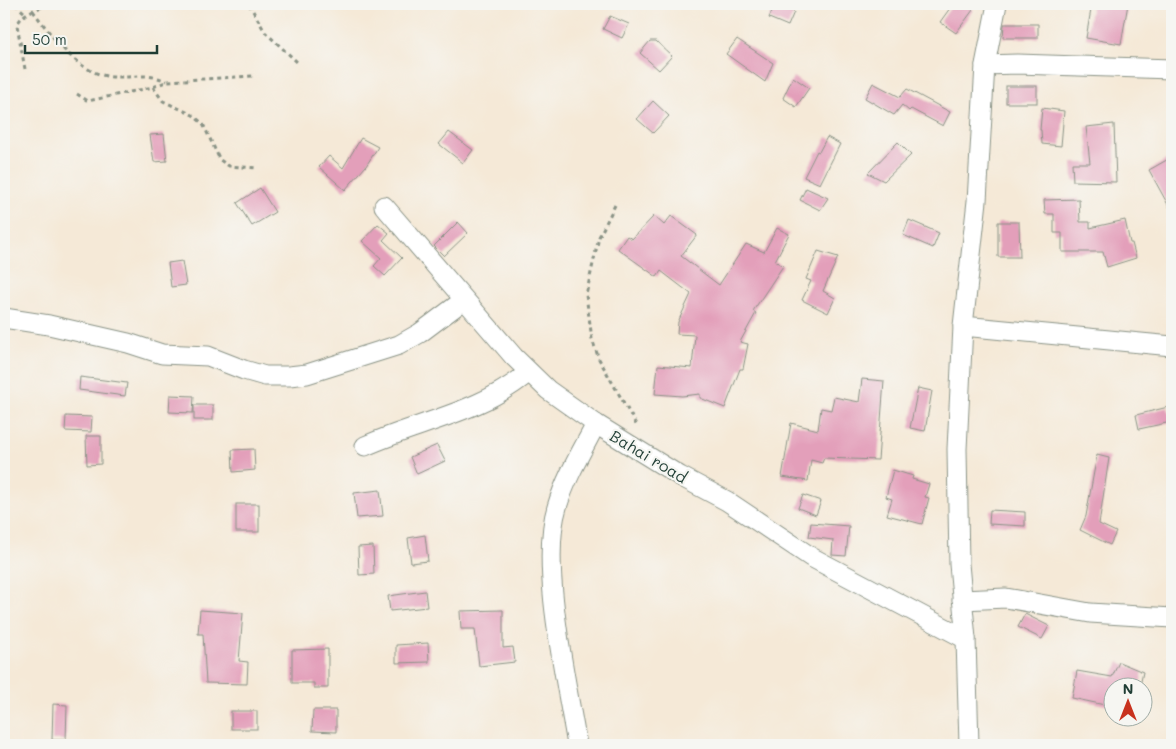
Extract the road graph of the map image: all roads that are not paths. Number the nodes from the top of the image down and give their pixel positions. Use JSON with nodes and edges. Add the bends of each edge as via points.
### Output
{"nodes":[{"id":1,"x":997,"y":4,"type":"edge"},
{"id":2,"x":985,"y":65,"type":"junction"},
{"id":3,"x":1172,"y":70,"type":"edge"},
{"id":4,"x":384,"y":206,"type":"dead end"},
{"id":5,"x":464,"y":300,"type":"junction"},
{"id":6,"x":4,"y":318,"type":"edge"},
{"id":7,"x":963,"y":326,"type":"junction"},
{"id":8,"x":1172,"y":346,"type":"edge"},
{"id":9,"x":529,"y":372,"type":"junction"},
{"id":10,"x":596,"y":424,"type":"junction"},
{"id":11,"x":364,"y":446,"type":"dead end"},
{"id":12,"x":962,"y":600,"type":"junction"},
{"id":13,"x":1172,"y":618,"type":"edge"},
{"id":14,"x":966,"y":639,"type":"junction"},
{"id":15,"x":577,"y":745,"type":"edge"},
{"id":16,"x":969,"y":745,"type":"edge"}],
"edges":[{"from":1,"to":2,"type":"street"},
{"from":2,"to":3,"type":"street"},
{"from":2,"to":7,"type":"street","via":[[977,201]]},
{"from":4,"to":5,"type":"street","name":"Bahai road"},
{"from":5,"to":6,"type":"street","via":[[399,345],[306,374],[289,376],[265,376],[208,356],[162,354],[128,343]]},
{"from":5,"to":9,"type":"street","name":"Bahai road"},
{"from":7,"to":8,"type":"street"},
{"from":7,"to":12,"type":"street","via":[[957,449]]},
{"from":9,"to":10,"type":"street","name":"Bahai road","via":[[548,390]]},
{"from":9,"to":11,"type":"street","via":[[509,389],[462,412]]},
{"from":10,"to":14,"type":"street","name":"Bahai road","via":[[727,501],[811,557]]},
{"from":10,"to":15,"type":"street","via":[[556,508],[553,534],[555,601]]},
{"from":12,"to":13,"type":"street","via":[[1006,598],[1090,612]]},
{"from":12,"to":14,"type":"street"},
{"from":14,"to":16,"type":"street"}]}
